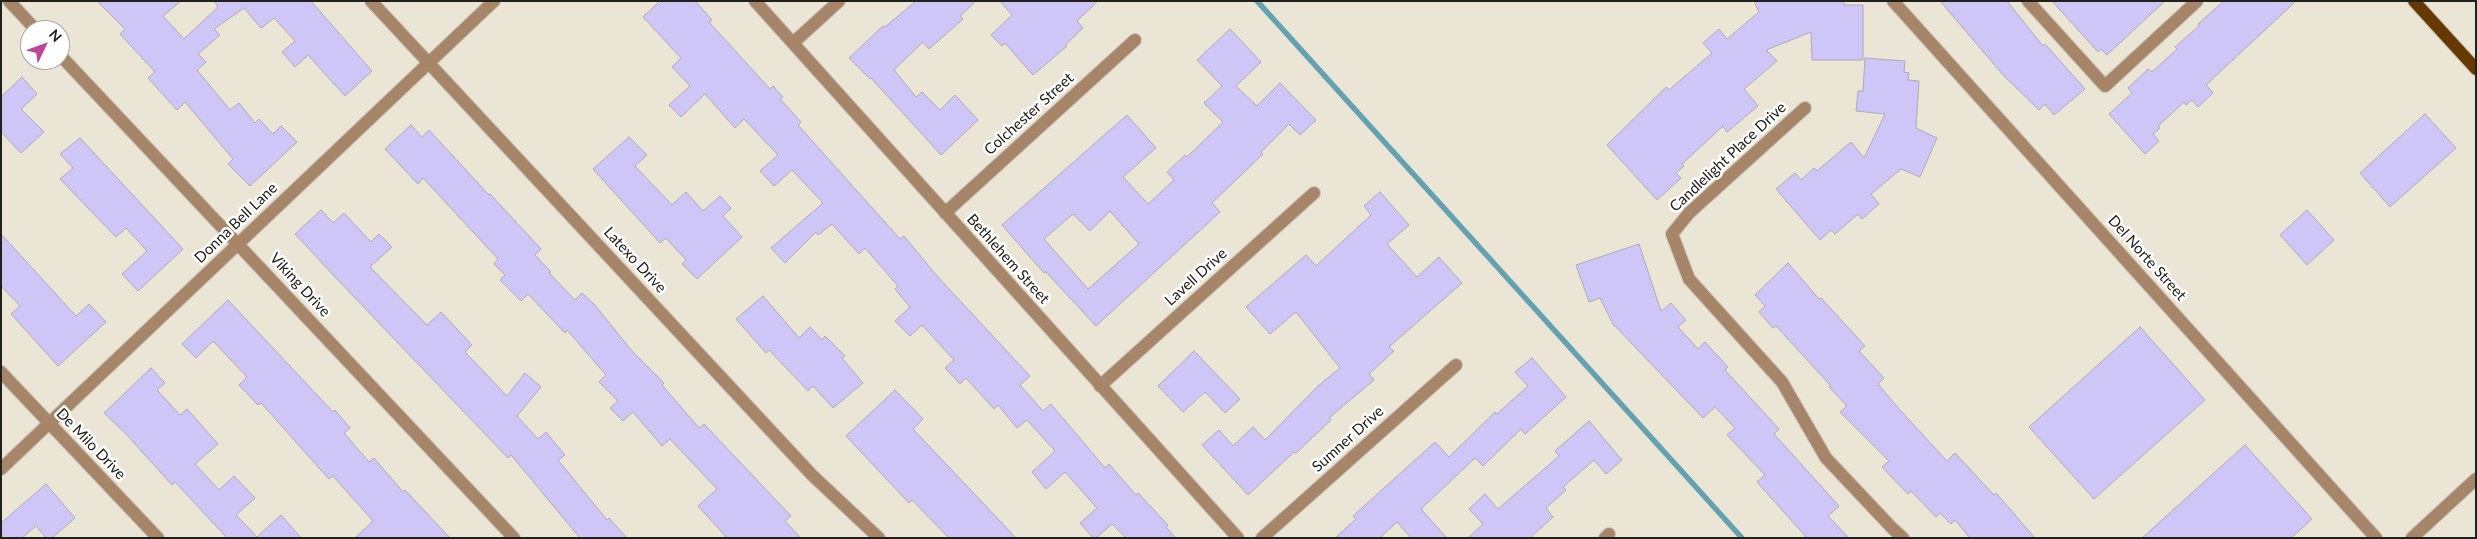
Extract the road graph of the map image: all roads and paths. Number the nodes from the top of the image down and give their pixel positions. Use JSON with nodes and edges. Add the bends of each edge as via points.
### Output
{"nodes":[{"id":1,"x":9,"y":1,"type":"edge"},
{"id":2,"x":371,"y":1,"type":"edge"},
{"id":3,"x":494,"y":1,"type":"edge"},
{"id":4,"x":756,"y":1,"type":"edge"},
{"id":5,"x":840,"y":1,"type":"edge"},
{"id":6,"x":1893,"y":1,"type":"edge"},
{"id":7,"x":2028,"y":1,"type":"edge"},
{"id":8,"x":2197,"y":1,"type":"edge"},
{"id":9,"x":2414,"y":1,"type":"edge"},
{"id":10,"x":27,"y":20,"type":"edge"},
{"id":11,"x":1135,"y":40,"type":"dead end"},
{"id":12,"x":793,"y":43,"type":"junction"},
{"id":13,"x":428,"y":62,"type":"junction"},
{"id":14,"x":70,"y":66,"type":"edge"},
{"id":15,"x":2476,"y":69,"type":"edge"},
{"id":16,"x":1805,"y":108,"type":"dead end"},
{"id":17,"x":1314,"y":193,"type":"dead end"},
{"id":18,"x":945,"y":213,"type":"junction"},
{"id":19,"x":239,"y":243,"type":"junction"},
{"id":20,"x":1456,"y":365,"type":"dead end"},
{"id":21,"x":1,"y":372,"type":"edge"},
{"id":22,"x":1100,"y":386,"type":"junction"},
{"id":23,"x":49,"y":424,"type":"junction"},
{"id":24,"x":1,"y":469,"type":"edge"},
{"id":25,"x":2476,"y":479,"type":"edge"},
{"id":26,"x":158,"y":538,"type":"edge"},
{"id":27,"x":514,"y":538,"type":"edge"},
{"id":28,"x":879,"y":538,"type":"edge"},
{"id":29,"x":1238,"y":538,"type":"edge"},
{"id":30,"x":1262,"y":538,"type":"edge"},
{"id":31,"x":1904,"y":538,"type":"edge"},
{"id":32,"x":2376,"y":538,"type":"edge"},
{"id":33,"x":2412,"y":538,"type":"edge"}],
"edges":[{"from":1,"to":10,"type":"street"},
{"from":2,"to":13,"type":"street","name":"Latexo Drive"},
{"from":3,"to":13,"type":"street","name":"Donna Bell Lane"},
{"from":4,"to":12,"type":"street","name":"Bethlehem Street"},
{"from":5,"to":12,"type":"street"},
{"from":6,"to":32,"type":"street","name":"Del Norte Street"},
{"from":7,"to":8,"type":"street","via":[[2105,86]]},
{"from":9,"to":15,"type":"main road"},
{"from":11,"to":18,"type":"street","name":"Colchester Street"},
{"from":12,"to":18,"type":"street","name":"Bethlehem Street"},
{"from":13,"to":19,"type":"street","name":"Donna Bell Lane"},
{"from":13,"to":28,"type":"street","name":"Latexo Drive","via":[[812,475]]},
{"from":14,"to":19,"type":"street","name":"Viking Drive"},
{"from":16,"to":31,"type":"street","name":"Candlelight Place Drive","via":[[1689,213],[1672,234],[1689,279],[1782,382],[1826,458]]},
{"from":17,"to":22,"type":"street","name":"Lavell Drive"},
{"from":18,"to":22,"type":"street","name":"Bethlehem Street"},
{"from":19,"to":23,"type":"street","name":"Donna Bell Lane"},
{"from":19,"to":27,"type":"street","name":"Viking Drive"},
{"from":20,"to":30,"type":"street","name":"Sumner Drive"},
{"from":21,"to":23,"type":"street","name":"De Milo Drive"},
{"from":22,"to":29,"type":"street","name":"Bethlehem Street"},
{"from":23,"to":24,"type":"street","name":"Donna Bell Lane"},
{"from":23,"to":26,"type":"street","name":"De Milo Drive"},
{"from":25,"to":33,"type":"street"}]}
